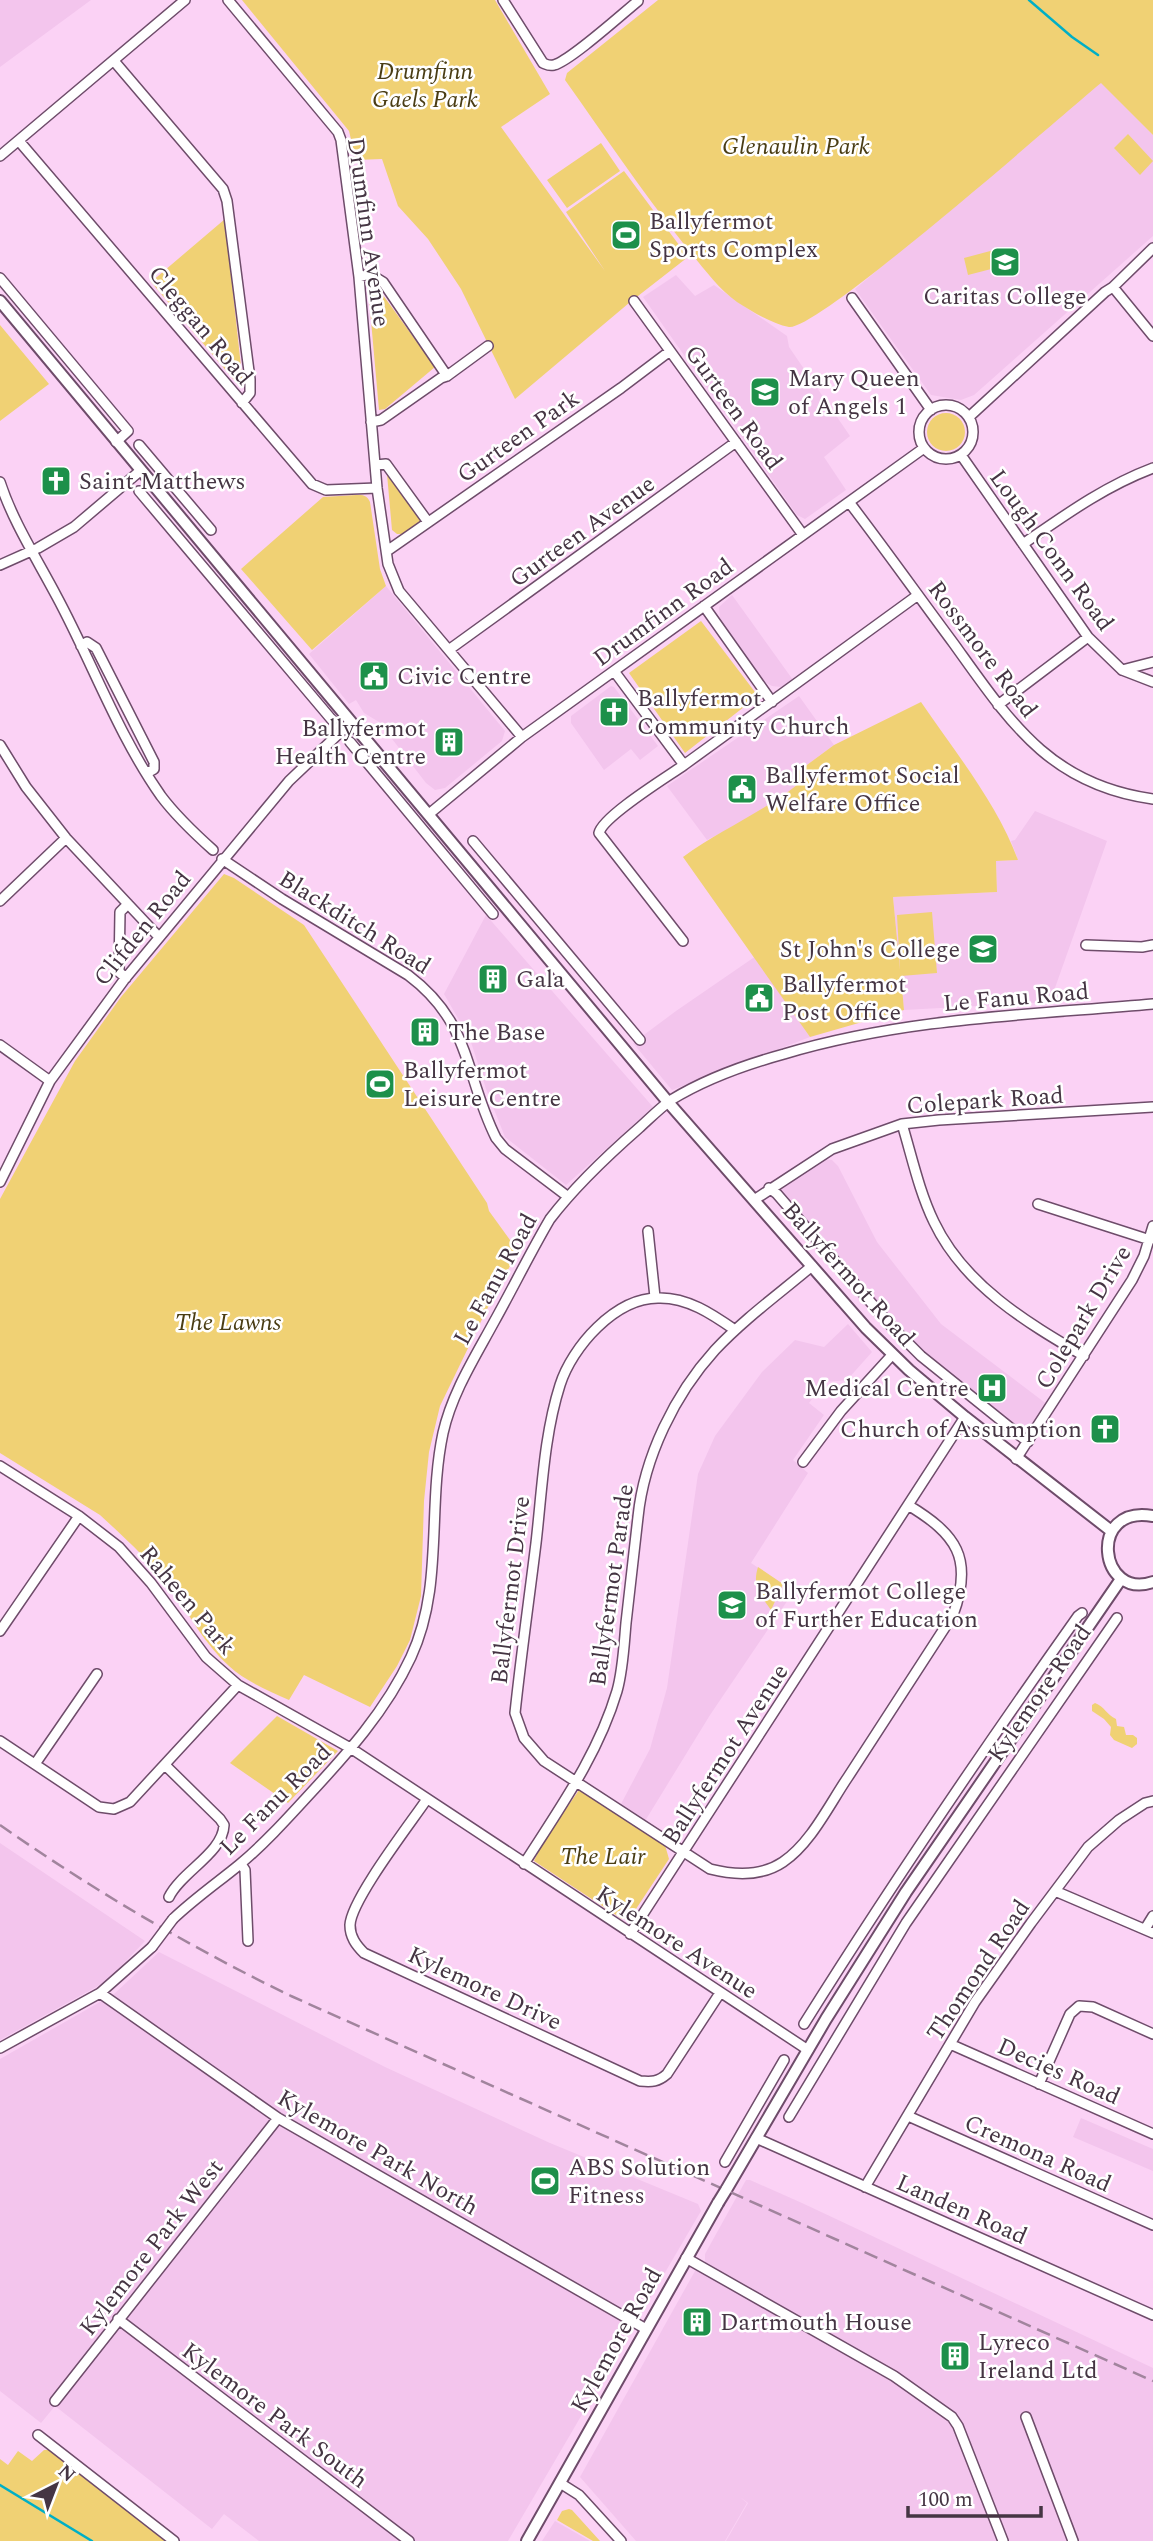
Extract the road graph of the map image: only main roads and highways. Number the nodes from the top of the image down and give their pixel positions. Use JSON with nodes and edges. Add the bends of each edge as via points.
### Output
{"nodes":[{"id":1,"x":0,"y":301,"type":"edge"},
{"id":2,"x":1153,"y":1516,"type":"edge"},
{"id":3,"x":1110,"y":1530,"type":"junction"},
{"id":4,"x":1121,"y":1579,"type":"junction"},
{"id":5,"x":1153,"y":1582,"type":"edge"},
{"id":6,"x":527,"y":2541,"type":"edge"}],
"edges":[{"from":1,"to":3,"type":"main road","name":"Ballyfermot Road","via":[[239,588],[317,693],[429,814],[668,1102],[812,1266],[892,1354],[1016,1459]]},
{"from":2,"to":3,"type":"main road","via":[[1130,1518]]},
{"from":3,"to":4,"type":"main road","via":[[1109,1558]]},
{"from":4,"to":5,"type":"main road"},
{"from":4,"to":6,"type":"main road","name":"Kylemore Road","bridge":true,"via":[[906,1892],[808,2050]]}]}
